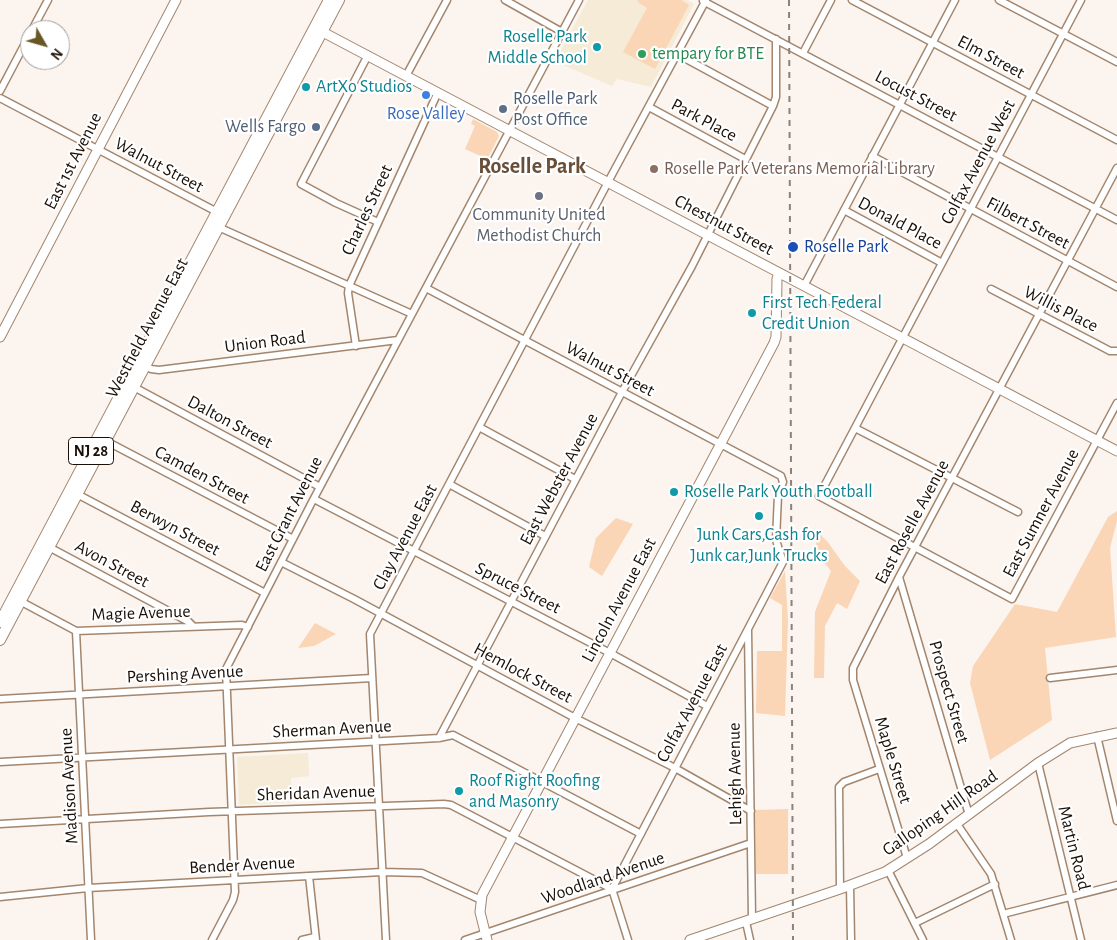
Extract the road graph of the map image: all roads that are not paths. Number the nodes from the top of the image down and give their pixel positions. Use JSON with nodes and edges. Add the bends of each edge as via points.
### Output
{"nodes":[{"id":1,"x":48,"y":0,"type":"edge"},
{"id":2,"x":176,"y":0,"type":"edge"},
{"id":3,"x":329,"y":0,"type":"edge"},
{"id":4,"x":339,"y":0,"type":"edge"},
{"id":5,"x":447,"y":0,"type":"edge"},
{"id":6,"x":505,"y":0,"type":"edge"},
{"id":7,"x":579,"y":0,"type":"edge"},
{"id":8,"x":831,"y":0,"type":"edge"},
{"id":9,"x":852,"y":0,"type":"edge"},
{"id":10,"x":955,"y":0,"type":"edge"},
{"id":11,"x":999,"y":0,"type":"edge"},
{"id":12,"x":1081,"y":0,"type":"edge"},
{"id":13,"x":704,"y":1,"type":"edge"},
{"id":14,"x":37,"y":20,"type":"edge"},
{"id":15,"x":319,"y":29,"type":"junction"},
{"id":16,"x":562,"y":32,"type":"junction"},
{"id":17,"x":1063,"y":34,"type":"junction"},
{"id":18,"x":776,"y":39,"type":"junction"},
{"id":19,"x":932,"y":42,"type":"junction"},
{"id":20,"x":20,"y":53,"type":"edge"},
{"id":21,"x":803,"y":53,"type":"junction"},
{"id":22,"x":677,"y":54,"type":"junction"},
{"id":23,"x":368,"y":55,"type":"junction"},
{"id":24,"x":1117,"y":62,"type":"edge"},
{"id":25,"x":406,"y":76,"type":"junction"},
{"id":26,"x":0,"y":91,"type":"edge"},
{"id":27,"x":438,"y":92,"type":"junction"},
{"id":28,"x":1031,"y":95,"type":"junction"},
{"id":29,"x":0,"y":98,"type":"edge"},
{"id":30,"x":900,"y":105,"type":"junction"},
{"id":31,"x":773,"y":106,"type":"junction"},
{"id":32,"x":649,"y":107,"type":"junction"},
{"id":33,"x":510,"y":130,"type":"junction"},
{"id":34,"x":1117,"y":140,"type":"edge"},
{"id":35,"x":97,"y":150,"type":"junction"},
{"id":36,"x":872,"y":156,"type":"junction"},
{"id":37,"x":998,"y":156,"type":"junction"},
{"id":38,"x":746,"y":159,"type":"junction"},
{"id":39,"x":1117,"y":168,"type":"edge"},
{"id":40,"x":608,"y":182,"type":"junction"},
{"id":41,"x":1096,"y":208,"type":"junction"},
{"id":42,"x":970,"y":209,"type":"junction"},
{"id":43,"x":844,"y":210,"type":"junction"},
{"id":44,"x":221,"y":214,"type":"junction"},
{"id":45,"x":1117,"y":220,"type":"edge"},
{"id":46,"x":378,"y":222,"type":"junction"},
{"id":47,"x":215,"y":226,"type":"junction"},
{"id":48,"x":707,"y":234,"type":"junction"},
{"id":49,"x":1068,"y":261,"type":"junction"},
{"id":50,"x":942,"y":262,"type":"junction"},
{"id":51,"x":779,"y":273,"type":"junction"},
{"id":52,"x":349,"y":286,"type":"junction"},
{"id":53,"x":804,"y":286,"type":"junction"},
{"id":54,"x":1117,"y":287,"type":"edge"},
{"id":55,"x":426,"y":288,"type":"junction"},
{"id":56,"x":992,"y":289,"type":"dead end"},
{"id":57,"x":412,"y":314,"type":"junction"},
{"id":58,"x":1038,"y":315,"type":"junction"},
{"id":59,"x":0,"y":337,"type":"edge"},
{"id":60,"x":902,"y":337,"type":"junction"},
{"id":61,"x":398,"y":340,"type":"junction"},
{"id":62,"x":525,"y":340,"type":"junction"},
{"id":63,"x":356,"y":346,"type":"junction"},
{"id":64,"x":1117,"y":351,"type":"edge"},
{"id":65,"x":142,"y":363,"type":"junction"},
{"id":66,"x":130,"y":386,"type":"junction"},
{"id":67,"x":999,"y":389,"type":"junction"},
{"id":68,"x":622,"y":392,"type":"junction"},
{"id":69,"x":1117,"y":403,"type":"edge"},
{"id":70,"x":479,"y":427,"type":"junction"},
{"id":71,"x":855,"y":428,"type":"junction"},
{"id":72,"x":102,"y":439,"type":"junction"},
{"id":73,"x":1096,"y":440,"type":"junction"},
{"id":74,"x":720,"y":444,"type":"junction"},
{"id":75,"x":1117,"y":451,"type":"edge"},
{"id":76,"x":781,"y":476,"type":"joint"},
{"id":77,"x":952,"y":478,"type":"junction"},
{"id":78,"x":576,"y":479,"type":"junction"},
{"id":79,"x":450,"y":484,"type":"junction"},
{"id":80,"x":320,"y":487,"type":"junction"},
{"id":81,"x":74,"y":492,"type":"junction"},
{"id":82,"x":314,"y":499,"type":"junction"},
{"id":83,"x":1018,"y":512,"type":"dead end"},
{"id":84,"x":545,"y":536,"type":"junction"},
{"id":85,"x":293,"y":539,"type":"junction"},
{"id":86,"x":45,"y":545,"type":"junction"},
{"id":87,"x":916,"y":547,"type":"junction"},
{"id":88,"x":414,"y":551,"type":"junction"},
{"id":89,"x":281,"y":562,"type":"junction"},
{"id":90,"x":899,"y":577,"type":"junction"},
{"id":91,"x":265,"y":593,"type":"junction"},
{"id":92,"x":17,"y":600,"type":"junction"},
{"id":93,"x":511,"y":601,"type":"junction"},
{"id":94,"x":380,"y":613,"type":"junction"},
{"id":95,"x":0,"y":622,"type":"edge"},
{"id":96,"x":193,"y":626,"type":"junction"},
{"id":97,"x":248,"y":627,"type":"junction"},
{"id":98,"x":748,"y":629,"type":"junction"},
{"id":99,"x":76,"y":631,"type":"junction"},
{"id":100,"x":0,"y":640,"type":"edge"},
{"id":101,"x":610,"y":653,"type":"junction"},
{"id":102,"x":477,"y":665,"type":"junction"},
{"id":103,"x":1117,"y":670,"type":"edge"},
{"id":104,"x":852,"y":671,"type":"joint"},
{"id":105,"x":372,"y":678,"type":"junction"},
{"id":106,"x":1050,"y":678,"type":"dead end"},
{"id":107,"x":227,"y":686,"type":"junction"},
{"id":108,"x":80,"y":694,"type":"junction"},
{"id":109,"x":0,"y":699,"type":"edge"},
{"id":110,"x":707,"y":706,"type":"junction"},
{"id":111,"x":575,"y":718,"type":"junction"},
{"id":112,"x":1117,"y":733,"type":"edge"},
{"id":113,"x":1097,"y":736,"type":"junction"},
{"id":114,"x":439,"y":738,"type":"junction"},
{"id":115,"x":375,"y":741,"type":"junction"},
{"id":116,"x":229,"y":749,"type":"junction"},
{"id":117,"x":82,"y":757,"type":"junction"},
{"id":118,"x":0,"y":762,"type":"edge"},
{"id":119,"x":1038,"y":763,"type":"junction"},
{"id":120,"x":675,"y":768,"type":"junction"},
{"id":121,"x":879,"y":769,"type":"junction"},
{"id":122,"x":542,"y":781,"type":"junction"},
{"id":123,"x":378,"y":805,"type":"junction"},
{"id":124,"x":232,"y":811,"type":"junction"},
{"id":125,"x":751,"y":811,"type":"junction"},
{"id":126,"x":969,"y":815,"type":"junction"},
{"id":127,"x":85,"y":819,"type":"junction"},
{"id":128,"x":1117,"y":821,"type":"edge"},
{"id":129,"x":0,"y":824,"type":"edge"},
{"id":130,"x":957,"y":824,"type":"junction"},
{"id":131,"x":640,"y":834,"type":"junction"},
{"id":132,"x":512,"y":837,"type":"junction"},
{"id":133,"x":751,"y":843,"type":"junction"},
{"id":134,"x":907,"y":858,"type":"junction"},
{"id":135,"x":888,"y":870,"type":"junction"},
{"id":136,"x":382,"y":872,"type":"junction"},
{"id":137,"x":309,"y":876,"type":"junction"},
{"id":138,"x":234,"y":880,"type":"junction"},
{"id":139,"x":995,"y":884,"type":"junction"},
{"id":140,"x":850,"y":885,"type":"junction"},
{"id":141,"x":1117,"y":885,"type":"edge"},
{"id":142,"x":88,"y":888,"type":"junction"},
{"id":143,"x":840,"y":889,"type":"junction"},
{"id":144,"x":612,"y":890,"type":"junction"},
{"id":145,"x":1071,"y":896,"type":"junction"},
{"id":146,"x":0,"y":897,"type":"edge"},
{"id":147,"x":481,"y":900,"type":"junction"},
{"id":148,"x":1003,"y":914,"type":"junction"},
{"id":149,"x":749,"y":920,"type":"junction"},
{"id":150,"x":915,"y":923,"type":"junction"},
{"id":151,"x":486,"y":937,"type":"edge"},
{"id":152,"x":316,"y":938,"type":"edge"},
{"id":153,"x":91,"y":940,"type":"edge"},
{"id":154,"x":212,"y":940,"type":"edge"},
{"id":155,"x":302,"y":940,"type":"edge"},
{"id":156,"x":386,"y":940,"type":"edge"},
{"id":157,"x":465,"y":940,"type":"edge"},
{"id":158,"x":628,"y":940,"type":"edge"},
{"id":159,"x":690,"y":940,"type":"edge"},
{"id":160,"x":750,"y":940,"type":"edge"},
{"id":161,"x":852,"y":940,"type":"edge"},
{"id":162,"x":923,"y":940,"type":"edge"},
{"id":163,"x":1010,"y":940,"type":"edge"},
{"id":164,"x":1081,"y":940,"type":"edge"}],
"edges":[{"from":1,"to":14,"type":"street"},
{"from":2,"to":35,"type":"street","name":"East 1st Avenue"},
{"from":3,"to":15,"type":"main road","number":"NJ 28"},
{"from":4,"to":15,"type":"main road","number":"NJ 28"},
{"from":5,"to":25,"type":"street"},
{"from":6,"to":16,"type":"street"},
{"from":7,"to":16,"type":"street","name":"East Grant Avenue"},
{"from":8,"to":21,"type":"street"},
{"from":9,"to":19,"type":"street","name":"Elm Street"},
{"from":10,"to":19,"type":"street"},
{"from":11,"to":17,"type":"street"},
{"from":12,"to":17,"type":"street","name":"Colfax Avenue West"},
{"from":13,"to":18,"type":"street","name":"Locust Street"},
{"from":13,"to":22,"type":"street","name":"Clay Avenue East"},
{"from":15,"to":23,"type":"street","name":"Chestnut Street"},
{"from":15,"to":44,"type":"main road","name":"Westfield Avenue East","number":"NJ 28"},
{"from":16,"to":33,"type":"street","name":"East Grant Avenue"},
{"from":17,"to":24,"type":"street"},
{"from":17,"to":28,"type":"street","name":"Colfax Avenue West"},
{"from":18,"to":21,"type":"street","name":"Locust Street"},
{"from":18,"to":31,"type":"street","via":[[776,98]]},
{"from":19,"to":28,"type":"street","name":"Elm Street"},
{"from":19,"to":30,"type":"street"},
{"from":20,"to":26,"type":"street"},
{"from":21,"to":30,"type":"street","name":"Locust Street"},
{"from":22,"to":31,"type":"street"},
{"from":22,"to":32,"type":"street","name":"Clay Avenue East"},
{"from":23,"to":25,"type":"street","name":"Chestnut Street"},
{"from":23,"to":46,"type":"street","via":[[301,184]]},
{"from":25,"to":27,"type":"street","name":"Chestnut Street"},
{"from":27,"to":33,"type":"street","name":"Chestnut Street"},
{"from":27,"to":46,"type":"street","name":"Charles Street"},
{"from":28,"to":34,"type":"street","name":"Elm Street"},
{"from":28,"to":37,"type":"street","name":"Colfax Avenue West"},
{"from":29,"to":35,"type":"street","name":"Walnut Street"},
{"from":30,"to":36,"type":"street"},
{"from":30,"to":37,"type":"street","name":"Locust Street"},
{"from":31,"to":38,"type":"street","name":"East Webster Avenue"},
{"from":32,"to":38,"type":"street","name":"Park Place"},
{"from":32,"to":40,"type":"street","name":"Clay Avenue East"},
{"from":33,"to":40,"type":"street","name":"Chestnut Street"},
{"from":33,"to":55,"type":"street","name":"East Grant Avenue"},
{"from":35,"to":44,"type":"street","name":"Walnut Street"},
{"from":35,"to":59,"type":"street","name":"East 1st Avenue"},
{"from":36,"to":42,"type":"street","name":"Filbert Street"},
{"from":36,"to":43,"type":"street"},
{"from":37,"to":41,"type":"street","name":"Locust Street"},
{"from":37,"to":42,"type":"street","name":"Colfax Avenue West"},
{"from":38,"to":48,"type":"street","name":"East Webster Avenue"},
{"from":39,"to":41,"type":"street","name":"East Roselle Avenue"},
{"from":40,"to":48,"type":"street","name":"Chestnut Street"},
{"from":40,"to":62,"type":"street","name":"Clay Avenue East"},
{"from":41,"to":45,"type":"street","name":"Locust Street"},
{"from":41,"to":49,"type":"street","name":"East Roselle Avenue"},
{"from":42,"to":49,"type":"street","name":"Filbert Street"},
{"from":42,"to":50,"type":"street","name":"Colfax Avenue West"},
{"from":43,"to":50,"type":"street","name":"Donald Place"},
{"from":43,"to":53,"type":"street"},
{"from":44,"to":47,"type":"main road","name":"Westfield Avenue East","number":"NJ 28"},
{"from":46,"to":52,"type":"street","name":"Charles Street"},
{"from":47,"to":52,"type":"street"},
{"from":47,"to":65,"type":"main road","name":"Westfield Avenue East","number":"NJ 28"},
{"from":48,"to":51,"type":"street","name":"Chestnut Street"},
{"from":48,"to":68,"type":"street","name":"East Webster Avenue"},
{"from":49,"to":54,"type":"street","name":"Filbert Street"},
{"from":49,"to":58,"type":"street","name":"East Roselle Avenue"},
{"from":50,"to":60,"type":"street","name":"Colfax Avenue West"},
{"from":51,"to":53,"type":"street","name":"Chestnut Street"},
{"from":51,"to":74,"type":"street","name":"Lincoln Avenue East","via":[[774,343]]},
{"from":52,"to":57,"type":"street"},
{"from":52,"to":63,"type":"street","name":"Charles Street"},
{"from":53,"to":60,"type":"street","name":"Chestnut Street"},
{"from":55,"to":57,"type":"street","name":"East Grant Avenue"},
{"from":55,"to":62,"type":"street","name":"Walnut Street"},
{"from":56,"to":58,"type":"street","name":"Willis Place"},
{"from":57,"to":61,"type":"street","name":"East Grant Avenue"},
{"from":58,"to":64,"type":"street","name":"Willis Place"},
{"from":58,"to":67,"type":"street","name":"East Roselle Avenue"},
{"from":60,"to":67,"type":"street","name":"Chestnut Street"},
{"from":60,"to":71,"type":"street"},
{"from":61,"to":63,"type":"street","name":"Union Road"},
{"from":61,"to":80,"type":"street","name":"East Grant Avenue"},
{"from":62,"to":68,"type":"street","name":"Walnut Street"},
{"from":62,"to":70,"type":"street","name":"Clay Avenue East"},
{"from":63,"to":65,"type":"street","name":"Union Road","via":[[159,370]]},
{"from":65,"to":66,"type":"main road","name":"Westfield Avenue East","number":"NJ 28"},
{"from":66,"to":72,"type":"main road","name":"Westfield Avenue East","number":"NJ 28"},
{"from":66,"to":80,"type":"street","name":"Dalton Street"},
{"from":67,"to":73,"type":"street","name":"Chestnut Street"},
{"from":67,"to":77,"type":"street","name":"East Roselle Avenue"},
{"from":68,"to":74,"type":"street","name":"Walnut Street"},
{"from":68,"to":78,"type":"street","name":"East Webster Avenue"},
{"from":69,"to":73,"type":"street","name":"East Sumner Avenue"},
{"from":70,"to":78,"type":"street"},
{"from":70,"to":79,"type":"street","name":"Clay Avenue East"},
{"from":71,"to":77,"type":"street"},
{"from":71,"to":87,"type":"street","via":[[819,496]]},
{"from":72,"to":81,"type":"main road","name":"Westfield Avenue East","number":"NJ 28"},
{"from":72,"to":85,"type":"street","name":"Camden Street"},
{"from":73,"to":75,"type":"street","name":"Chestnut Street"},
{"from":73,"to":87,"type":"street","name":"East Sumner Avenue","via":[[1012,599]]},
{"from":74,"to":76,"type":"street","name":"Walnut Street"},
{"from":74,"to":101,"type":"street","name":"Lincoln Avenue East"},
{"from":76,"to":98,"type":"street","name":"Colfax Avenue East","via":[[776,540],[783,562]]},
{"from":77,"to":83,"type":"street"},
{"from":77,"to":87,"type":"street","name":"East Roselle Avenue"},
{"from":78,"to":84,"type":"street","name":"East Webster Avenue"},
{"from":79,"to":84,"type":"street"},
{"from":79,"to":88,"type":"street","name":"Clay Avenue East"},
{"from":80,"to":82,"type":"street","name":"East Grant Avenue"},
{"from":81,"to":86,"type":"main road","name":"Westfield Avenue East","number":"NJ 28"},
{"from":81,"to":91,"type":"street","name":"Berwyn Street"},
{"from":82,"to":85,"type":"street","name":"East Grant Avenue"},
{"from":82,"to":88,"type":"street","name":"Spruce Street"},
{"from":84,"to":93,"type":"street","name":"East Webster Avenue"},
{"from":85,"to":89,"type":"street","name":"East Grant Avenue"},
{"from":86,"to":92,"type":"main road","name":"Westfield Avenue East","number":"NJ 28"},
{"from":86,"to":96,"type":"street","name":"Avon Street"},
{"from":87,"to":90,"type":"street","name":"East Roselle Avenue"},
{"from":88,"to":93,"type":"street","name":"Spruce Street"},
{"from":88,"to":94,"type":"street","name":"Clay Avenue East"},
{"from":89,"to":91,"type":"street","name":"East Grant Avenue"},
{"from":89,"to":94,"type":"street","name":"Hemlock Street"},
{"from":90,"to":104,"type":"street","name":"East Roselle Avenue"},
{"from":90,"to":126,"type":"street","name":"Prospect Street"},
{"from":91,"to":97,"type":"street","name":"East Grant Avenue"},
{"from":92,"to":95,"type":"main road","name":"Westfield Avenue East","number":"NJ 28"},
{"from":92,"to":99,"type":"street","name":"Magie Avenue"},
{"from":92,"to":100,"type":"main road","name":"Westfield Avenue East","number":"NJ 28"},
{"from":93,"to":101,"type":"street","name":"Spruce Street"},
{"from":93,"to":102,"type":"street","name":"East Webster Avenue"},
{"from":94,"to":102,"type":"street","name":"Hemlock Street"},
{"from":94,"to":105,"type":"street","name":"Clay Avenue East","via":[[370,634]]},
{"from":96,"to":97,"type":"street","name":"Magie Avenue"},
{"from":96,"to":99,"type":"street","name":"Magie Avenue"},
{"from":97,"to":107,"type":"street","name":"East Grant Avenue","via":[[226,669]]},
{"from":98,"to":110,"type":"street","name":"Colfax Avenue East"},
{"from":98,"to":125,"type":"street","name":"Lehigh Avenue"},
{"from":99,"to":108,"type":"street","name":"Madison Avenue"},
{"from":101,"to":110,"type":"street","name":"Spruce Street"},
{"from":101,"to":111,"type":"street","name":"Lincoln Avenue East"},
{"from":102,"to":111,"type":"street","name":"Hemlock Street"},
{"from":102,"to":114,"type":"street","name":"East Webster Avenue"},
{"from":103,"to":106,"type":"street"},
{"from":104,"to":121,"type":"street","name":"Maple Street"},
{"from":105,"to":107,"type":"street","name":"Pershing Avenue"},
{"from":105,"to":115,"type":"street","name":"Clay Avenue East"},
{"from":107,"to":108,"type":"street","name":"Pershing Avenue"},
{"from":107,"to":116,"type":"street","name":"East Grant Avenue"},
{"from":108,"to":109,"type":"street","name":"Pershing Avenue"},
{"from":108,"to":117,"type":"street","name":"Madison Avenue"},
{"from":110,"to":120,"type":"street","name":"Colfax Avenue East"},
{"from":111,"to":120,"type":"street","name":"Hemlock Street"},
{"from":111,"to":122,"type":"street","name":"Lincoln Avenue East"},
{"from":112,"to":113,"type":"street","name":"Galloping Hill Road"},
{"from":113,"to":119,"type":"street","name":"Galloping Hill Road","via":[[1070,743]]},
{"from":113,"to":128,"type":"street"},
{"from":114,"to":115,"type":"street","name":"Sherman Avenue"},
{"from":114,"to":122,"type":"street","name":"Sherman Avenue","via":[[453,735]]},
{"from":115,"to":116,"type":"street","name":"Sherman Avenue"},
{"from":115,"to":123,"type":"street","name":"Clay Avenue East"},
{"from":116,"to":117,"type":"street","name":"Sherman Avenue"},
{"from":116,"to":124,"type":"street","name":"East Grant Avenue"},
{"from":117,"to":118,"type":"street","name":"Sherman Avenue"},
{"from":117,"to":127,"type":"street","name":"Madison Avenue"},
{"from":119,"to":126,"type":"street","name":"Galloping Hill Road"},
{"from":119,"to":145,"type":"street","name":"Martin Road"},
{"from":120,"to":125,"type":"street","name":"Hemlock Street"},
{"from":120,"to":131,"type":"street","name":"Colfax Avenue East"},
{"from":121,"to":134,"type":"street","name":"Maple Street"},
{"from":121,"to":143,"type":"street","via":[[844,782],[839,787]]},
{"from":122,"to":131,"type":"street","name":"Sherman Avenue"},
{"from":122,"to":132,"type":"street","name":"Lincoln Avenue East"},
{"from":123,"to":124,"type":"street","name":"Sheridan Avenue"},
{"from":123,"to":132,"type":"street","name":"Sheridan Avenue","via":[[452,805]]},
{"from":123,"to":136,"type":"street","name":"Clay Avenue East"},
{"from":124,"to":127,"type":"street","name":"Sheridan Avenue"},
{"from":124,"to":138,"type":"street","name":"East Grant Avenue"},
{"from":125,"to":133,"type":"street","name":"Lehigh Avenue"},
{"from":126,"to":130,"type":"street","name":"Galloping Hill Road"},
{"from":127,"to":129,"type":"street","name":"Sheridan Avenue"},
{"from":127,"to":142,"type":"street","name":"Madison Avenue"},
{"from":130,"to":134,"type":"street","name":"Galloping Hill Road"},
{"from":130,"to":139,"type":"street"},
{"from":131,"to":144,"type":"street","name":"Colfax Avenue East"},
{"from":132,"to":144,"type":"street","name":"Sheridan Avenue"},
{"from":132,"to":147,"type":"street","name":"Lincoln Avenue East"},
{"from":133,"to":144,"type":"street","name":"Woodland Avenue"},
{"from":133,"to":149,"type":"street","name":"Lehigh Avenue"},
{"from":134,"to":135,"type":"street","name":"Galloping Hill Road"},
{"from":135,"to":140,"type":"street","name":"Galloping Hill Road"},
{"from":135,"to":150,"type":"street"},
{"from":136,"to":137,"type":"street","name":"Bender Avenue"},
{"from":136,"to":147,"type":"street","name":"Bender Avenue","via":[[422,873]]},
{"from":136,"to":156,"type":"street","name":"Clay Avenue East"},
{"from":137,"to":138,"type":"street","name":"Bender Avenue"},
{"from":137,"to":152,"type":"street"},
{"from":138,"to":142,"type":"street","name":"Bender Avenue"},
{"from":138,"to":154,"type":"street","name":"East Grant Avenue","via":[[233,900]]},
{"from":139,"to":148,"type":"street"},
{"from":139,"to":150,"type":"street"},
{"from":140,"to":143,"type":"street","name":"Galloping Hill Road"},
{"from":140,"to":161,"type":"street"},
{"from":141,"to":145,"type":"street"},
{"from":142,"to":146,"type":"street","name":"Bender Avenue"},
{"from":142,"to":153,"type":"street","name":"Madison Avenue"},
{"from":143,"to":149,"type":"street","name":"Galloping Hill Road"},
{"from":144,"to":151,"type":"street","name":"Woodland Avenue"},
{"from":144,"to":158,"type":"street"},
{"from":145,"to":148,"type":"street"},
{"from":145,"to":164,"type":"street","name":"Martin Road"},
{"from":147,"to":151,"type":"street","name":"Lincoln Avenue East","via":[[480,912]]},
{"from":148,"to":163,"type":"street"},
{"from":149,"to":159,"type":"street","name":"Galloping Hill Road"},
{"from":149,"to":160,"type":"street","name":"Lehigh Avenue"},
{"from":150,"to":162,"type":"street"},
{"from":151,"to":157,"type":"street","name":"Woodland Avenue"},
{"from":152,"to":155,"type":"street"}]}
